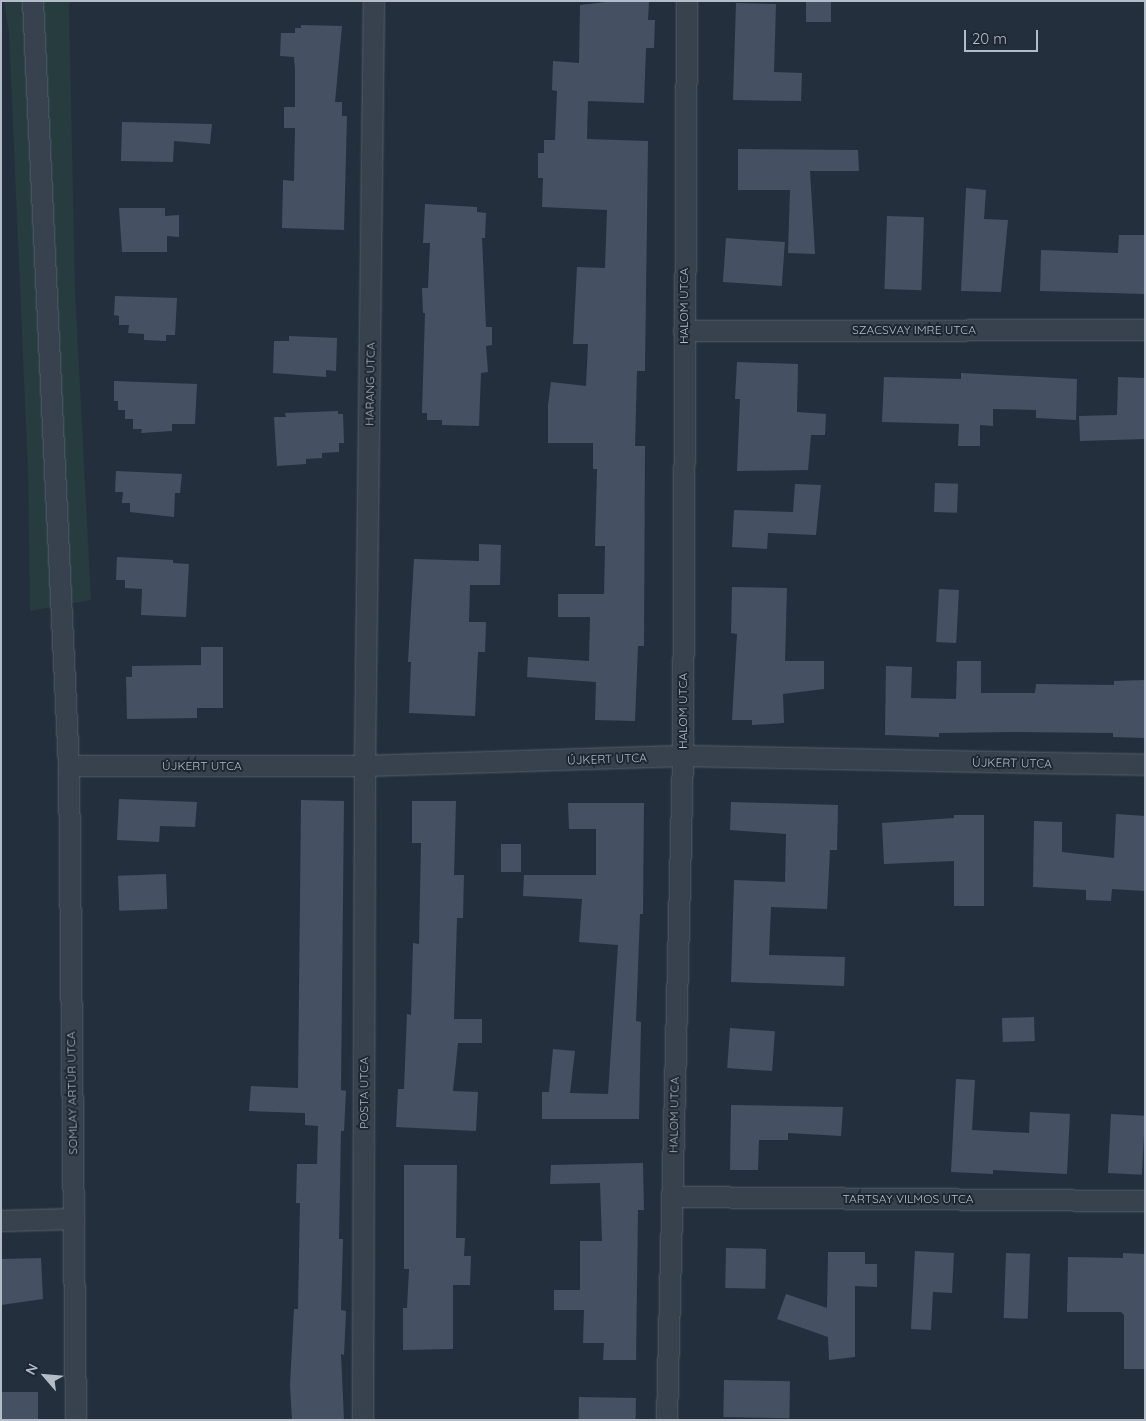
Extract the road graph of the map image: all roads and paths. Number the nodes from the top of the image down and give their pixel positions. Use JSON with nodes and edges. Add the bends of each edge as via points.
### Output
{"nodes":[{"id":1,"x":34,"y":1,"type":"edge"},
{"id":2,"x":374,"y":1,"type":"edge"},
{"id":3,"x":687,"y":1,"type":"edge"},
{"id":4,"x":1145,"y":330,"type":"edge"},
{"id":5,"x":684,"y":331,"type":"junction"},
{"id":6,"x":683,"y":756,"type":"junction"},
{"id":7,"x":1145,"y":765,"type":"edge"},
{"id":8,"x":69,"y":766,"type":"junction"},
{"id":9,"x":365,"y":766,"type":"junction"},
{"id":10,"x":672,"y":1197,"type":"junction"},
{"id":11,"x":1145,"y":1201,"type":"edge"},
{"id":12,"x":74,"y":1219,"type":"junction"},
{"id":13,"x":1,"y":1221,"type":"edge"},
{"id":14,"x":76,"y":1420,"type":"edge"},
{"id":15,"x":362,"y":1420,"type":"edge"},
{"id":16,"x":667,"y":1420,"type":"edge"}],
"edges":[{"from":1,"to":8,"type":"street","name":"SOMLAY ARTÚR UTCA"},
{"from":2,"to":9,"type":"street","name":"HARANG UTCA"},
{"from":3,"to":5,"type":"street","name":"HALOM UTCA"},
{"from":4,"to":5,"type":"street","name":"SZACSVAY IMRE UTCA"},
{"from":5,"to":6,"type":"street","name":"HALOM UTCA"},
{"from":6,"to":7,"type":"street","name":"ÚJKERT UTCA"},
{"from":6,"to":9,"type":"street","name":"ÚJKERT UTCA"},
{"from":6,"to":10,"type":"street","name":"HALOM UTCA"},
{"from":8,"to":9,"type":"street","name":"ÚJKERT UTCA"},
{"from":8,"to":12,"type":"street","name":"SOMLAY ARTÚR UTCA"},
{"from":9,"to":15,"type":"street","name":"POSTA UTCA"},
{"from":10,"to":11,"type":"street","name":"TARTSAY VILMOS UTCA"},
{"from":10,"to":16,"type":"street","name":"HALOM UTCA"},
{"from":12,"to":13,"type":"street"},
{"from":12,"to":14,"type":"street","name":"SOMLAY ARTÚR UTCA"}]}
